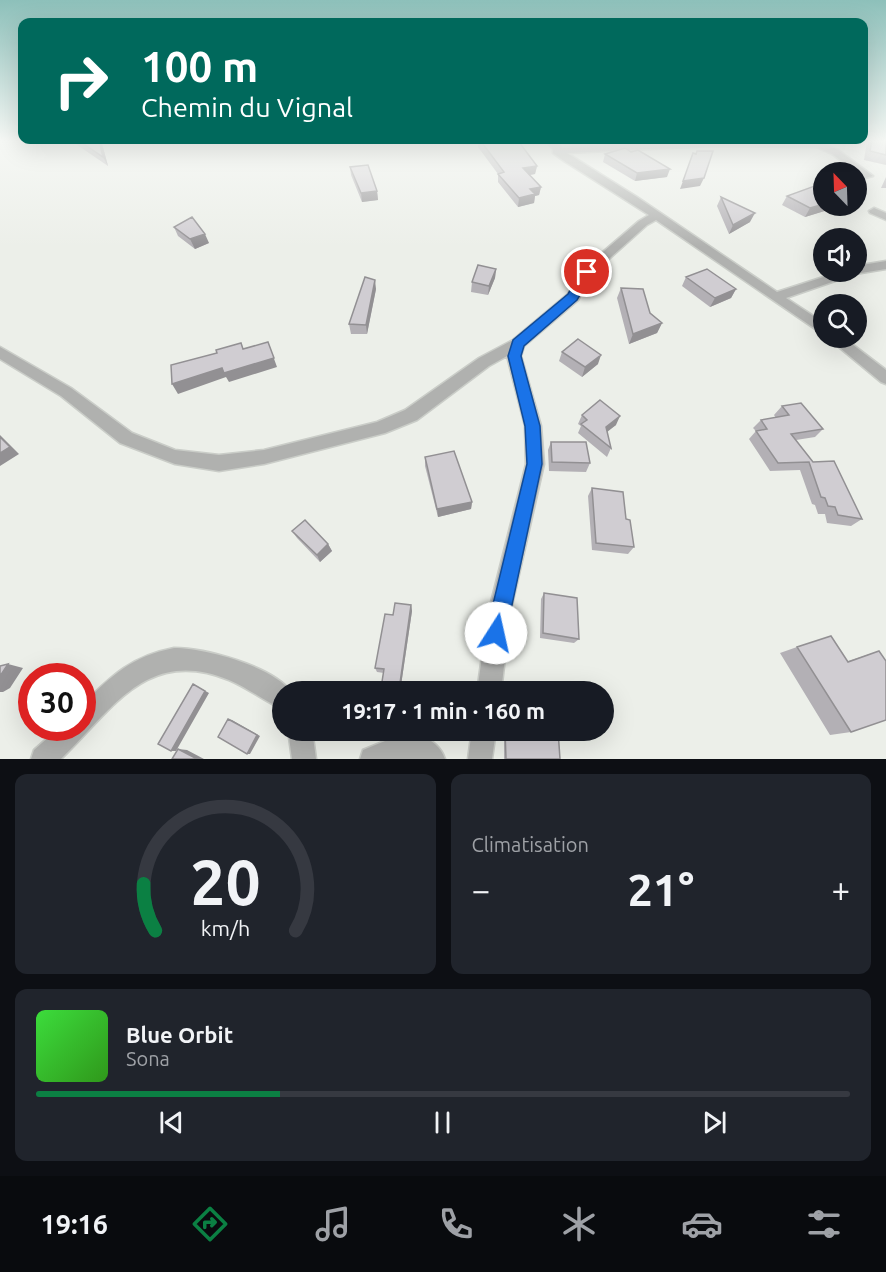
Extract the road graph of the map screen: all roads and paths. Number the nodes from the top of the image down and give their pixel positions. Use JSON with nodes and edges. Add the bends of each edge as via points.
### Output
{"nodes":[{"id":1,"x":595,"y":175,"type":"edge"},
{"id":2,"x":874,"y":211,"type":"dead end"},
{"id":3,"x":656,"y":216,"type":"junction"},
{"id":4,"x":886,"y":217,"type":"edge"},
{"id":5,"x":886,"y":265,"type":"edge"},
{"id":6,"x":867,"y":268,"type":"edge"},
{"id":7,"x":819,"y":282,"type":"edge"},
{"id":8,"x":777,"y":296,"type":"junction"},
{"id":9,"x":813,"y":322,"type":"edge"},
{"id":10,"x":518,"y":344,"type":"junction"},
{"id":11,"x":848,"y":348,"type":"edge"},
{"id":12,"x":0,"y":352,"type":"edge"},
{"id":13,"x":886,"y":378,"type":"edge"},
{"id":14,"x":490,"y":681,"type":"edge"},
{"id":15,"x":272,"y":690,"type":"edge"},
{"id":16,"x":96,"y":709,"type":"edge"},
{"id":17,"x":62,"y":741,"type":"edge"},
{"id":18,"x":301,"y":741,"type":"edge"},
{"id":19,"x":482,"y":741,"type":"edge"},
{"id":20,"x":43,"y":759,"type":"edge"},
{"id":21,"x":303,"y":759,"type":"edge"},
{"id":22,"x":372,"y":759,"type":"edge"},
{"id":23,"x":433,"y":759,"type":"edge"},
{"id":24,"x":480,"y":759,"type":"edge"}],
"edges":[{"from":1,"to":3,"type":"street"},
{"from":2,"to":4,"type":"street"},
{"from":3,"to":8,"type":"street"},
{"from":3,"to":10,"type":"street","via":[[587,272],[573,297]]},
{"from":5,"to":6,"type":"street"},
{"from":7,"to":8,"type":"street"},
{"from":8,"to":9,"type":"street"},
{"from":10,"to":12,"type":"street","via":[[484,362],[411,415],[379,428],[264,457],[219,463],[175,457],[126,438],[66,392]]},
{"from":10,"to":14,"type":"street","via":[[514,356],[532,426],[535,464],[499,614]]},
{"from":11,"to":13,"type":"street"},
{"from":15,"to":16,"type":"street","via":[[203,659],[160,661],[135,672]]},
{"from":17,"to":20,"type":"street"},
{"from":18,"to":21,"type":"street"},
{"from":19,"to":24,"type":"street"},
{"from":22,"to":23,"type":"street","via":[[420,747]]}]}
